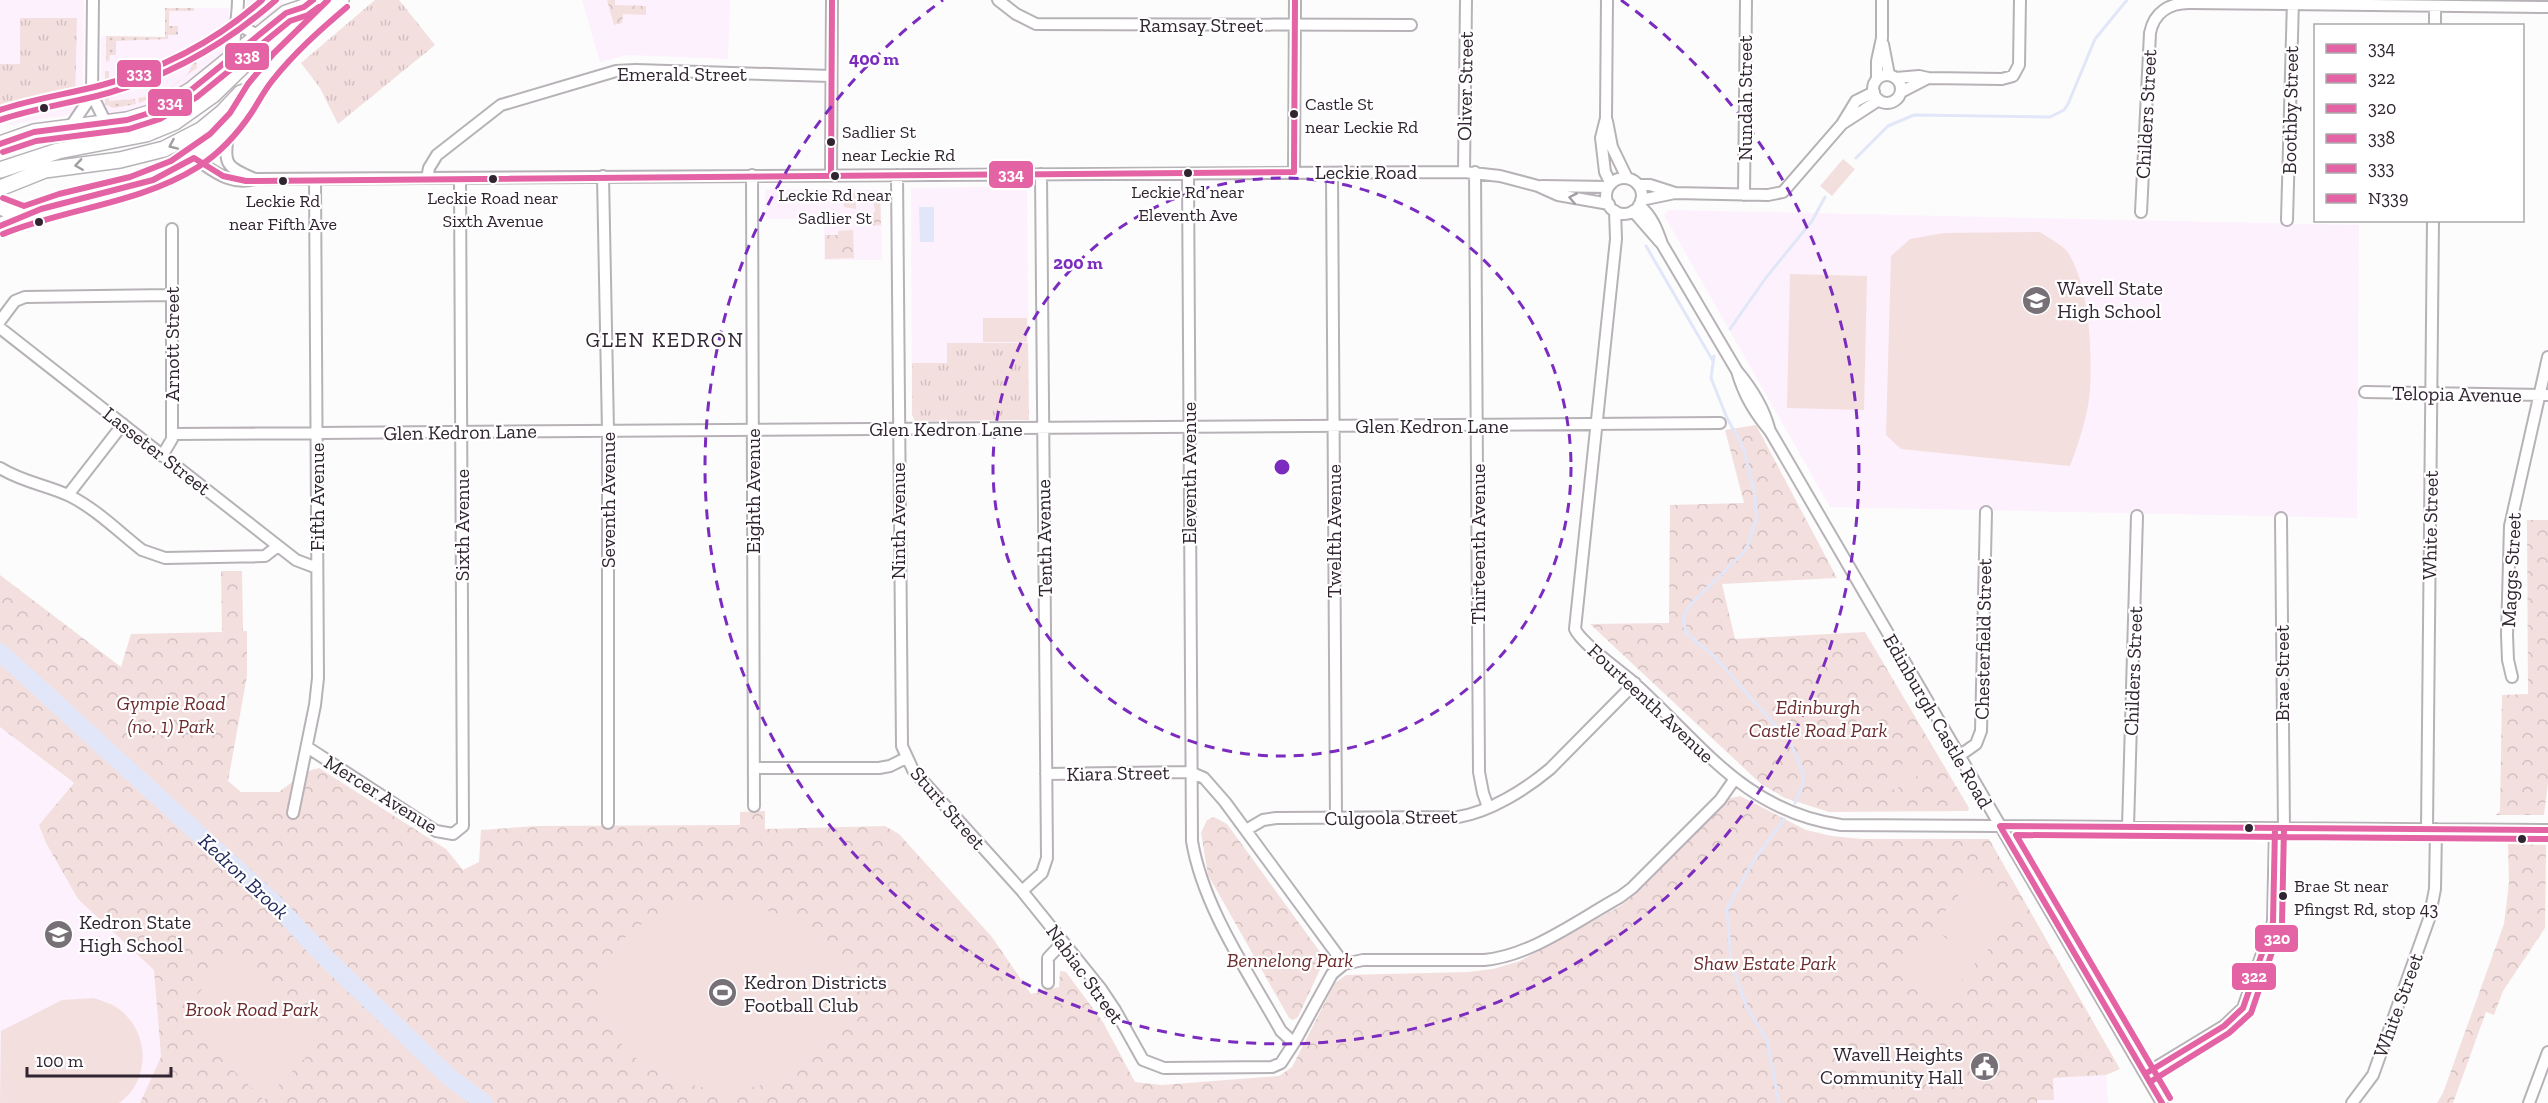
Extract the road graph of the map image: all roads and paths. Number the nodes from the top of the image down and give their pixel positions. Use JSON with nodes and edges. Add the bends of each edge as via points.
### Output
{"nodes":[{"id":1,"x":93,"y":0,"type":"edge"},
{"id":2,"x":238,"y":0,"type":"edge"},
{"id":3,"x":341,"y":0,"type":"edge"},
{"id":4,"x":832,"y":0,"type":"edge"},
{"id":5,"x":998,"y":0,"type":"edge"},
{"id":6,"x":1295,"y":0,"type":"edge"},
{"id":7,"x":1466,"y":0,"type":"edge"},
{"id":8,"x":1607,"y":0,"type":"edge"},
{"id":9,"x":1746,"y":0,"type":"edge"},
{"id":10,"x":1882,"y":0,"type":"edge"},
{"id":11,"x":2020,"y":0,"type":"edge"},
{"id":12,"x":2293,"y":2,"type":"edge"},
{"id":13,"x":309,"y":4,"type":"edge"},
{"id":14,"x":2435,"y":6,"type":"junction"},
{"id":15,"x":2548,"y":7,"type":"edge"},
{"id":16,"x":238,"y":16,"type":"junction"},
{"id":17,"x":2435,"y":24,"type":"edge"},
{"id":18,"x":1295,"y":25,"type":"junction"},
{"id":19,"x":1411,"y":25,"type":"dead end"},
{"id":20,"x":258,"y":35,"type":"junction"},
{"id":21,"x":1882,"y":38,"type":"junction"},
{"id":22,"x":235,"y":53,"type":"junction"},
{"id":23,"x":831,"y":76,"type":"junction"},
{"id":24,"x":1892,"y":76,"type":"junction"},
{"id":25,"x":1928,"y":78,"type":"junction"},
{"id":26,"x":1877,"y":79,"type":"junction"},
{"id":27,"x":255,"y":88,"type":"junction"},
{"id":28,"x":1901,"y":92,"type":"junction"},
{"id":29,"x":92,"y":95,"type":"junction"},
{"id":30,"x":1877,"y":96,"type":"junction"},
{"id":31,"x":1606,"y":118,"type":"junction"},
{"id":32,"x":106,"y":123,"type":"junction"},
{"id":33,"x":72,"y":126,"type":"junction"},
{"id":34,"x":0,"y":127,"type":"edge"},
{"id":35,"x":228,"y":128,"type":"junction"},
{"id":36,"x":19,"y":136,"type":"junction"},
{"id":37,"x":0,"y":144,"type":"edge"},
{"id":38,"x":194,"y":158,"type":"junction"},
{"id":39,"x":0,"y":170,"type":"edge"},
{"id":40,"x":1294,"y":172,"type":"junction"},
{"id":41,"x":1470,"y":172,"type":"junction"},
{"id":42,"x":1332,"y":173,"type":"junction"},
{"id":43,"x":1041,"y":174,"type":"junction"},
{"id":44,"x":1188,"y":174,"type":"junction"},
{"id":45,"x":752,"y":175,"type":"junction"},
{"id":46,"x":831,"y":175,"type":"junction"},
{"id":47,"x":897,"y":175,"type":"junction"},
{"id":48,"x":603,"y":176,"type":"junction"},
{"id":49,"x":427,"y":178,"type":"junction"},
{"id":50,"x":460,"y":178,"type":"junction"},
{"id":51,"x":1627,"y":178,"type":"junction"},
{"id":52,"x":255,"y":179,"type":"junction"},
{"id":53,"x":315,"y":179,"type":"junction"},
{"id":54,"x":1638,"y":185,"type":"junction"},
{"id":55,"x":1538,"y":186,"type":"junction"},
{"id":56,"x":1610,"y":186,"type":"junction"},
{"id":57,"x":0,"y":188,"type":"edge"},
{"id":58,"x":1675,"y":194,"type":"junction"},
{"id":59,"x":1744,"y":195,"type":"junction"},
{"id":60,"x":0,"y":207,"type":"edge"},
{"id":61,"x":1627,"y":208,"type":"junction"},
{"id":62,"x":2141,"y":212,"type":"dead end"},
{"id":63,"x":24,"y":215,"type":"junction"},
{"id":64,"x":2287,"y":220,"type":"dead end"},
{"id":65,"x":2433,"y":222,"type":"edge"},
{"id":66,"x":0,"y":226,"type":"edge"},
{"id":67,"x":171,"y":229,"type":"dead end"},
{"id":68,"x":171,"y":296,"type":"junction"},
{"id":69,"x":0,"y":321,"type":"edge"},
{"id":70,"x":0,"y":328,"type":"edge"},
{"id":71,"x":2548,"y":357,"type":"edge"},
{"id":72,"x":2365,"y":392,"type":"dead end"},
{"id":73,"x":2431,"y":393,"type":"junction"},
{"id":74,"x":2544,"y":395,"type":"edge"},
{"id":75,"x":1720,"y":423,"type":"dead end"},
{"id":76,"x":123,"y":424,"type":"junction"},
{"id":77,"x":1478,"y":425,"type":"junction"},
{"id":78,"x":1596,"y":425,"type":"junction"},
{"id":79,"x":1334,"y":426,"type":"junction"},
{"id":80,"x":1188,"y":427,"type":"junction"},
{"id":81,"x":1042,"y":428,"type":"junction"},
{"id":82,"x":898,"y":429,"type":"junction"},
{"id":83,"x":752,"y":430,"type":"junction"},
{"id":84,"x":608,"y":431,"type":"junction"},
{"id":85,"x":462,"y":432,"type":"junction"},
{"id":86,"x":317,"y":433,"type":"junction"},
{"id":87,"x":172,"y":434,"type":"junction"},
{"id":88,"x":162,"y":456,"type":"junction"},
{"id":89,"x":0,"y":468,"type":"edge"},
{"id":90,"x":68,"y":495,"type":"junction"},
{"id":91,"x":1986,"y":512,"type":"dead end"},
{"id":92,"x":2137,"y":516,"type":"dead end"},
{"id":93,"x":2281,"y":518,"type":"dead end"},
{"id":94,"x":278,"y":546,"type":"junction"},
{"id":95,"x":317,"y":568,"type":"junction"},
{"id":96,"x":2512,"y":677,"type":"dead end"},
{"id":97,"x":1635,"y":683,"type":"junction"},
{"id":98,"x":307,"y":747,"type":"junction"},
{"id":99,"x":1959,"y":756,"type":"junction"},
{"id":100,"x":906,"y":758,"type":"junction"},
{"id":101,"x":754,"y":768,"type":"junction"},
{"id":102,"x":1191,"y":772,"type":"junction"},
{"id":103,"x":1046,"y":774,"type":"junction"},
{"id":104,"x":1734,"y":780,"type":"junction"},
{"id":105,"x":754,"y":806,"type":"dead end"},
{"id":106,"x":1488,"y":807,"type":"junction"},
{"id":107,"x":293,"y":813,"type":"dead end"},
{"id":108,"x":1336,"y":818,"type":"junction"},
{"id":109,"x":609,"y":824,"type":"dead end"},
{"id":110,"x":2000,"y":826,"type":"junction"},
{"id":111,"x":2128,"y":827,"type":"junction"},
{"id":112,"x":2280,"y":828,"type":"junction"},
{"id":113,"x":2431,"y":829,"type":"junction"},
{"id":114,"x":1246,"y":830,"type":"junction"},
{"id":115,"x":2548,"y":830,"type":"edge"},
{"id":116,"x":457,"y":833,"type":"joint"},
{"id":117,"x":1022,"y":891,"type":"junction"},
{"id":118,"x":1063,"y":942,"type":"junction"},
{"id":119,"x":1344,"y":964,"type":"junction"},
{"id":120,"x":1048,"y":983,"type":"dead end"},
{"id":121,"x":1294,"y":1043,"type":"junction"},
{"id":122,"x":2548,"y":1052,"type":"edge"},
{"id":123,"x":2145,"y":1074,"type":"junction"},
{"id":124,"x":2162,"y":1103,"type":"edge"},
{"id":125,"x":2352,"y":1103,"type":"edge"},
{"id":126,"x":2529,"y":1103,"type":"edge"}],
"edges":[{"from":1,"to":29,"type":"street"},
{"from":2,"to":16,"type":"street"},
{"from":3,"to":27,"type":"highway"},
{"from":4,"to":23,"type":"street"},
{"from":5,"to":18,"type":"street","name":"Ramsay Street","via":[[1036,24]]},
{"from":6,"to":18,"type":"street"},
{"from":7,"to":41,"type":"street","name":"Oliver Street"},
{"from":8,"to":31,"type":"street"},
{"from":9,"to":59,"type":"street","name":"Nundah Street"},
{"from":10,"to":21,"type":"street"},
{"from":11,"to":25,"type":"street","via":[[2016,74],[2006,79]]},
{"from":12,"to":14,"type":"street"},
{"from":12,"to":62,"type":"street","name":"Childers Street","via":[[2181,3],[2168,7],[2157,17],[2150,33]]},
{"from":12,"to":64,"type":"street","name":"Boothby Street"},
{"from":13,"to":20,"type":"highway","via":[[286,13]]},
{"from":13,"to":39,"type":"highway","via":[[200,106],[162,128],[40,156]]},
{"from":14,"to":15,"type":"street"},
{"from":14,"to":17,"type":"street"},
{"from":16,"to":20,"type":"street","via":[[246,29]]},
{"from":16,"to":22,"type":"street","via":[[234,25]]},
{"from":18,"to":19,"type":"street","name":"Ramsay Street"},
{"from":18,"to":40,"type":"street"},
{"from":20,"to":22,"type":"highway"},
{"from":21,"to":24,"type":"street"},
{"from":21,"to":26,"type":"street"},
{"from":22,"to":32,"type":"highway","via":[[165,107],[138,118]]},
{"from":23,"to":46,"type":"street"},
{"from":23,"to":49,"type":"street","name":"Emerald Street","via":[[616,71],[501,105],[437,155]]},
{"from":24,"to":25,"type":"street"},
{"from":24,"to":26,"type":"street"},
{"from":24,"to":28,"type":"street","via":[[1900,84]]},
{"from":25,"to":28,"type":"street"},
{"from":26,"to":30,"type":"street"},
{"from":27,"to":35,"type":"highway"},
{"from":27,"to":57,"type":"highway","one_way":true,"via":[[241,93],[201,130],[164,149],[120,160],[45,170]]},
{"from":28,"to":30,"type":"street","via":[[1892,101]]},
{"from":29,"to":32,"type":"street"},
{"from":29,"to":33,"type":"street"},
{"from":30,"to":59,"type":"street","via":[[1842,124],[1784,192]]},
{"from":31,"to":51,"type":"street","via":[[1612,147]]},
{"from":31,"to":56,"type":"street","via":[[1601,138]]},
{"from":32,"to":33,"type":"highway"},
{"from":33,"to":36,"type":"highway"},
{"from":34,"to":36,"type":"highway"},
{"from":35,"to":38,"type":"highway"},
{"from":35,"to":52,"type":"street","name":"Leckie Road","via":[[228,164]]},
{"from":36,"to":37,"type":"highway"},
{"from":38,"to":52,"type":"street","name":"Leckie Road","via":[[232,181]]},
{"from":38,"to":63,"type":"highway","via":[[153,180]]},
{"from":40,"to":42,"type":"street","name":"Leckie Road"},
{"from":40,"to":44,"type":"street","name":"Leckie Road"},
{"from":41,"to":42,"type":"street","name":"Leckie Road"},
{"from":41,"to":55,"type":"street","name":"Leckie Road"},
{"from":41,"to":77,"type":"street","name":"Thirteenth Avenue"},
{"from":42,"to":79,"type":"street","name":"Twelfth Avenue"},
{"from":43,"to":44,"type":"street","name":"Leckie Road"},
{"from":43,"to":47,"type":"street","name":"Leckie Road"},
{"from":43,"to":81,"type":"street","name":"Tenth Avenue"},
{"from":44,"to":80,"type":"street","name":"Eleventh Avenue"},
{"from":45,"to":46,"type":"street","name":"Leckie Road"},
{"from":45,"to":48,"type":"street","name":"Leckie Road"},
{"from":45,"to":83,"type":"street","name":"Eighth Avenue"},
{"from":46,"to":47,"type":"street","name":"Leckie Road"},
{"from":47,"to":82,"type":"street","name":"Ninth Avenue"},
{"from":48,"to":50,"type":"street","name":"Leckie Road"},
{"from":48,"to":84,"type":"street","name":"Seventh Avenue"},
{"from":49,"to":50,"type":"street","name":"Leckie Road"},
{"from":49,"to":53,"type":"street","name":"Leckie Road"},
{"from":50,"to":85,"type":"street","name":"Sixth Avenue"},
{"from":51,"to":54,"type":"street"},
{"from":51,"to":56,"type":"street"},
{"from":52,"to":53,"type":"street","name":"Leckie Road"},
{"from":53,"to":86,"type":"street","name":"Fifth Avenue"},
{"from":54,"to":58,"type":"street"},
{"from":54,"to":61,"type":"street"},
{"from":55,"to":56,"type":"street","name":"Leckie Road"},
{"from":61,"to":55,"type":"street","name":"Leckie Road","one_way":true,"via":[[1558,195]]},
{"from":56,"to":61,"type":"street","via":[[1606,199]]},
{"from":58,"to":59,"type":"street"},
{"from":58,"to":61,"type":"street"},
{"from":60,"to":63,"type":"highway"},
{"from":61,"to":78,"type":"street","name":"Fourteenth Avenue","via":[[1616,239]]},
{"from":61,"to":99,"type":"street","name":"Edinburgh Castle Road","via":[[1647,211],[1662,244],[1737,371],[1752,388],[1765,411],[1770,431]]},
{"from":63,"to":66,"type":"highway"},
{"from":65,"to":73,"type":"street","name":"White Street"},
{"from":67,"to":68,"type":"street","name":"Arnott Street"},
{"from":68,"to":69,"type":"street","via":[[25,297],[15,301]]},
{"from":68,"to":87,"type":"street","name":"Arnott Street"},
{"from":70,"to":76,"type":"street","name":"Lasseter Street"},
{"from":71,"to":74,"type":"street","name":"Maggs Street"},
{"from":72,"to":73,"type":"street","name":"Telopia Avenue"},
{"from":73,"to":74,"type":"street","name":"Telopia Avenue"},
{"from":73,"to":113,"type":"street","name":"White Street"},
{"from":74,"to":96,"type":"street","name":"Maggs Street","via":[[2510,526],[2507,635]]},
{"from":75,"to":78,"type":"street","name":"Glen Kedron Lane"},
{"from":76,"to":88,"type":"street","name":"Lasseter Street"},
{"from":76,"to":90,"type":"street"},
{"from":77,"to":78,"type":"street","name":"Glen Kedron Lane"},
{"from":77,"to":79,"type":"street","name":"Glen Kedron Lane"},
{"from":77,"to":106,"type":"street","name":"Thirteenth Avenue","via":[[1479,772]]},
{"from":78,"to":97,"type":"street","name":"Fourteenth Avenue","via":[[1574,626],[1582,639]]},
{"from":79,"to":80,"type":"street","name":"Glen Kedron Lane"},
{"from":79,"to":108,"type":"street","name":"Twelfth Avenue"},
{"from":80,"to":81,"type":"street","name":"Glen Kedron Lane"},
{"from":80,"to":102,"type":"street","name":"Eleventh Avenue"},
{"from":81,"to":82,"type":"street","name":"Glen Kedron Lane"},
{"from":81,"to":103,"type":"street","name":"Tenth Avenue"},
{"from":82,"to":83,"type":"street","name":"Glen Kedron Lane"},
{"from":82,"to":100,"type":"street","name":"Ninth Avenue","via":[[900,728]]},
{"from":83,"to":84,"type":"street","name":"Glen Kedron Lane"},
{"from":83,"to":101,"type":"street","name":"Eighth Avenue"},
{"from":84,"to":85,"type":"street","name":"Glen Kedron Lane"},
{"from":84,"to":109,"type":"street","name":"Seventh Avenue"},
{"from":85,"to":86,"type":"street","name":"Glen Kedron Lane"},
{"from":85,"to":116,"type":"street","name":"Sixth Avenue","via":[[464,812],[463,826]]},
{"from":86,"to":87,"type":"street","name":"Glen Kedron Lane"},
{"from":86,"to":95,"type":"street","name":"Fifth Avenue"},
{"from":87,"to":88,"type":"street","name":"Arnott Street"},
{"from":88,"to":94,"type":"street","name":"Lasseter Street"},
{"from":89,"to":90,"type":"street"},
{"from":90,"to":94,"type":"street","via":[[142,550],[159,557],[265,556]]},
{"from":91,"to":99,"type":"street","name":"Chesterfield Street","via":[[1981,731],[1976,744]]},
{"from":92,"to":111,"type":"street","name":"Childers Street"},
{"from":93,"to":112,"type":"street","name":"Brae Street"},
{"from":94,"to":95,"type":"street","name":"Lasseter Street","via":[[296,560]]},
{"from":95,"to":98,"type":"street","name":"Fifth Avenue","via":[[318,685]]},
{"from":97,"to":104,"type":"street","name":"Fourteenth Avenue"},
{"from":97,"to":106,"type":"street","name":"Culgoola Street","via":[[1537,780]]},
{"from":98,"to":107,"type":"street","name":"Fifth Avenue"},
{"from":98,"to":116,"type":"street","name":"Mercer Avenue","via":[[436,831]]},
{"from":99,"to":110,"type":"street","name":"Edinburgh Castle Road"},
{"from":100,"to":101,"type":"street","name":"Sturt Street","via":[[879,768]]},
{"from":100,"to":117,"type":"street","name":"Sturt Street"},
{"from":101,"to":105,"type":"street","name":"Eighth Avenue"},
{"from":102,"to":103,"type":"street","name":"Kiara Street"},
{"from":102,"to":114,"type":"street","via":[[1212,786]]},
{"from":102,"to":121,"type":"street","name":"Eleventh Avenue","via":[[1190,823],[1197,868],[1226,931],[1281,1031]]},
{"from":103,"to":117,"type":"street","name":"Tenth Avenue","via":[[1046,863],[1042,873]]},
{"from":104,"to":110,"type":"street","name":"Fourteenth Avenue","via":[[1780,806],[1827,823]]},
{"from":104,"to":119,"type":"street","via":[[1720,800],[1632,888],[1526,950],[1484,960],[1363,960]]},
{"from":106,"to":108,"type":"street","name":"Culgoola Street","via":[[1458,817]]},
{"from":108,"to":114,"type":"street","name":"Culgoola Street","via":[[1269,819]]},
{"from":110,"to":111,"type":"street","name":"Fourteenth Avenue"},
{"from":110,"to":123,"type":"street","name":"Edinburgh Castle Road"},
{"from":111,"to":112,"type":"street","name":"Fourteenth Avenue"},
{"from":112,"to":113,"type":"street","name":"Fourteenth Avenue"},
{"from":112,"to":123,"type":"street","name":"Brae Street","via":[[2273,922],[2243,1008],[2224,1026]]},
{"from":113,"to":115,"type":"street","name":"Fourteenth Avenue"},
{"from":113,"to":125,"type":"street","name":"White Street","via":[[2435,889],[2429,919],[2373,1075]]},
{"from":114,"to":119,"type":"street"},
{"from":117,"to":118,"type":"street","name":"Nabiac Street"},
{"from":118,"to":120,"type":"street","via":[[1048,958]]},
{"from":118,"to":121,"type":"street","name":"Nabiac Street","via":[[1115,1010],[1143,1060],[1151,1066],[1272,1067],[1281,1063]]},
{"from":119,"to":121,"type":"street","via":[[1332,974]]},
{"from":122,"to":126,"type":"street"},
{"from":123,"to":124,"type":"street","name":"Edinburgh Castle Road"}]}
